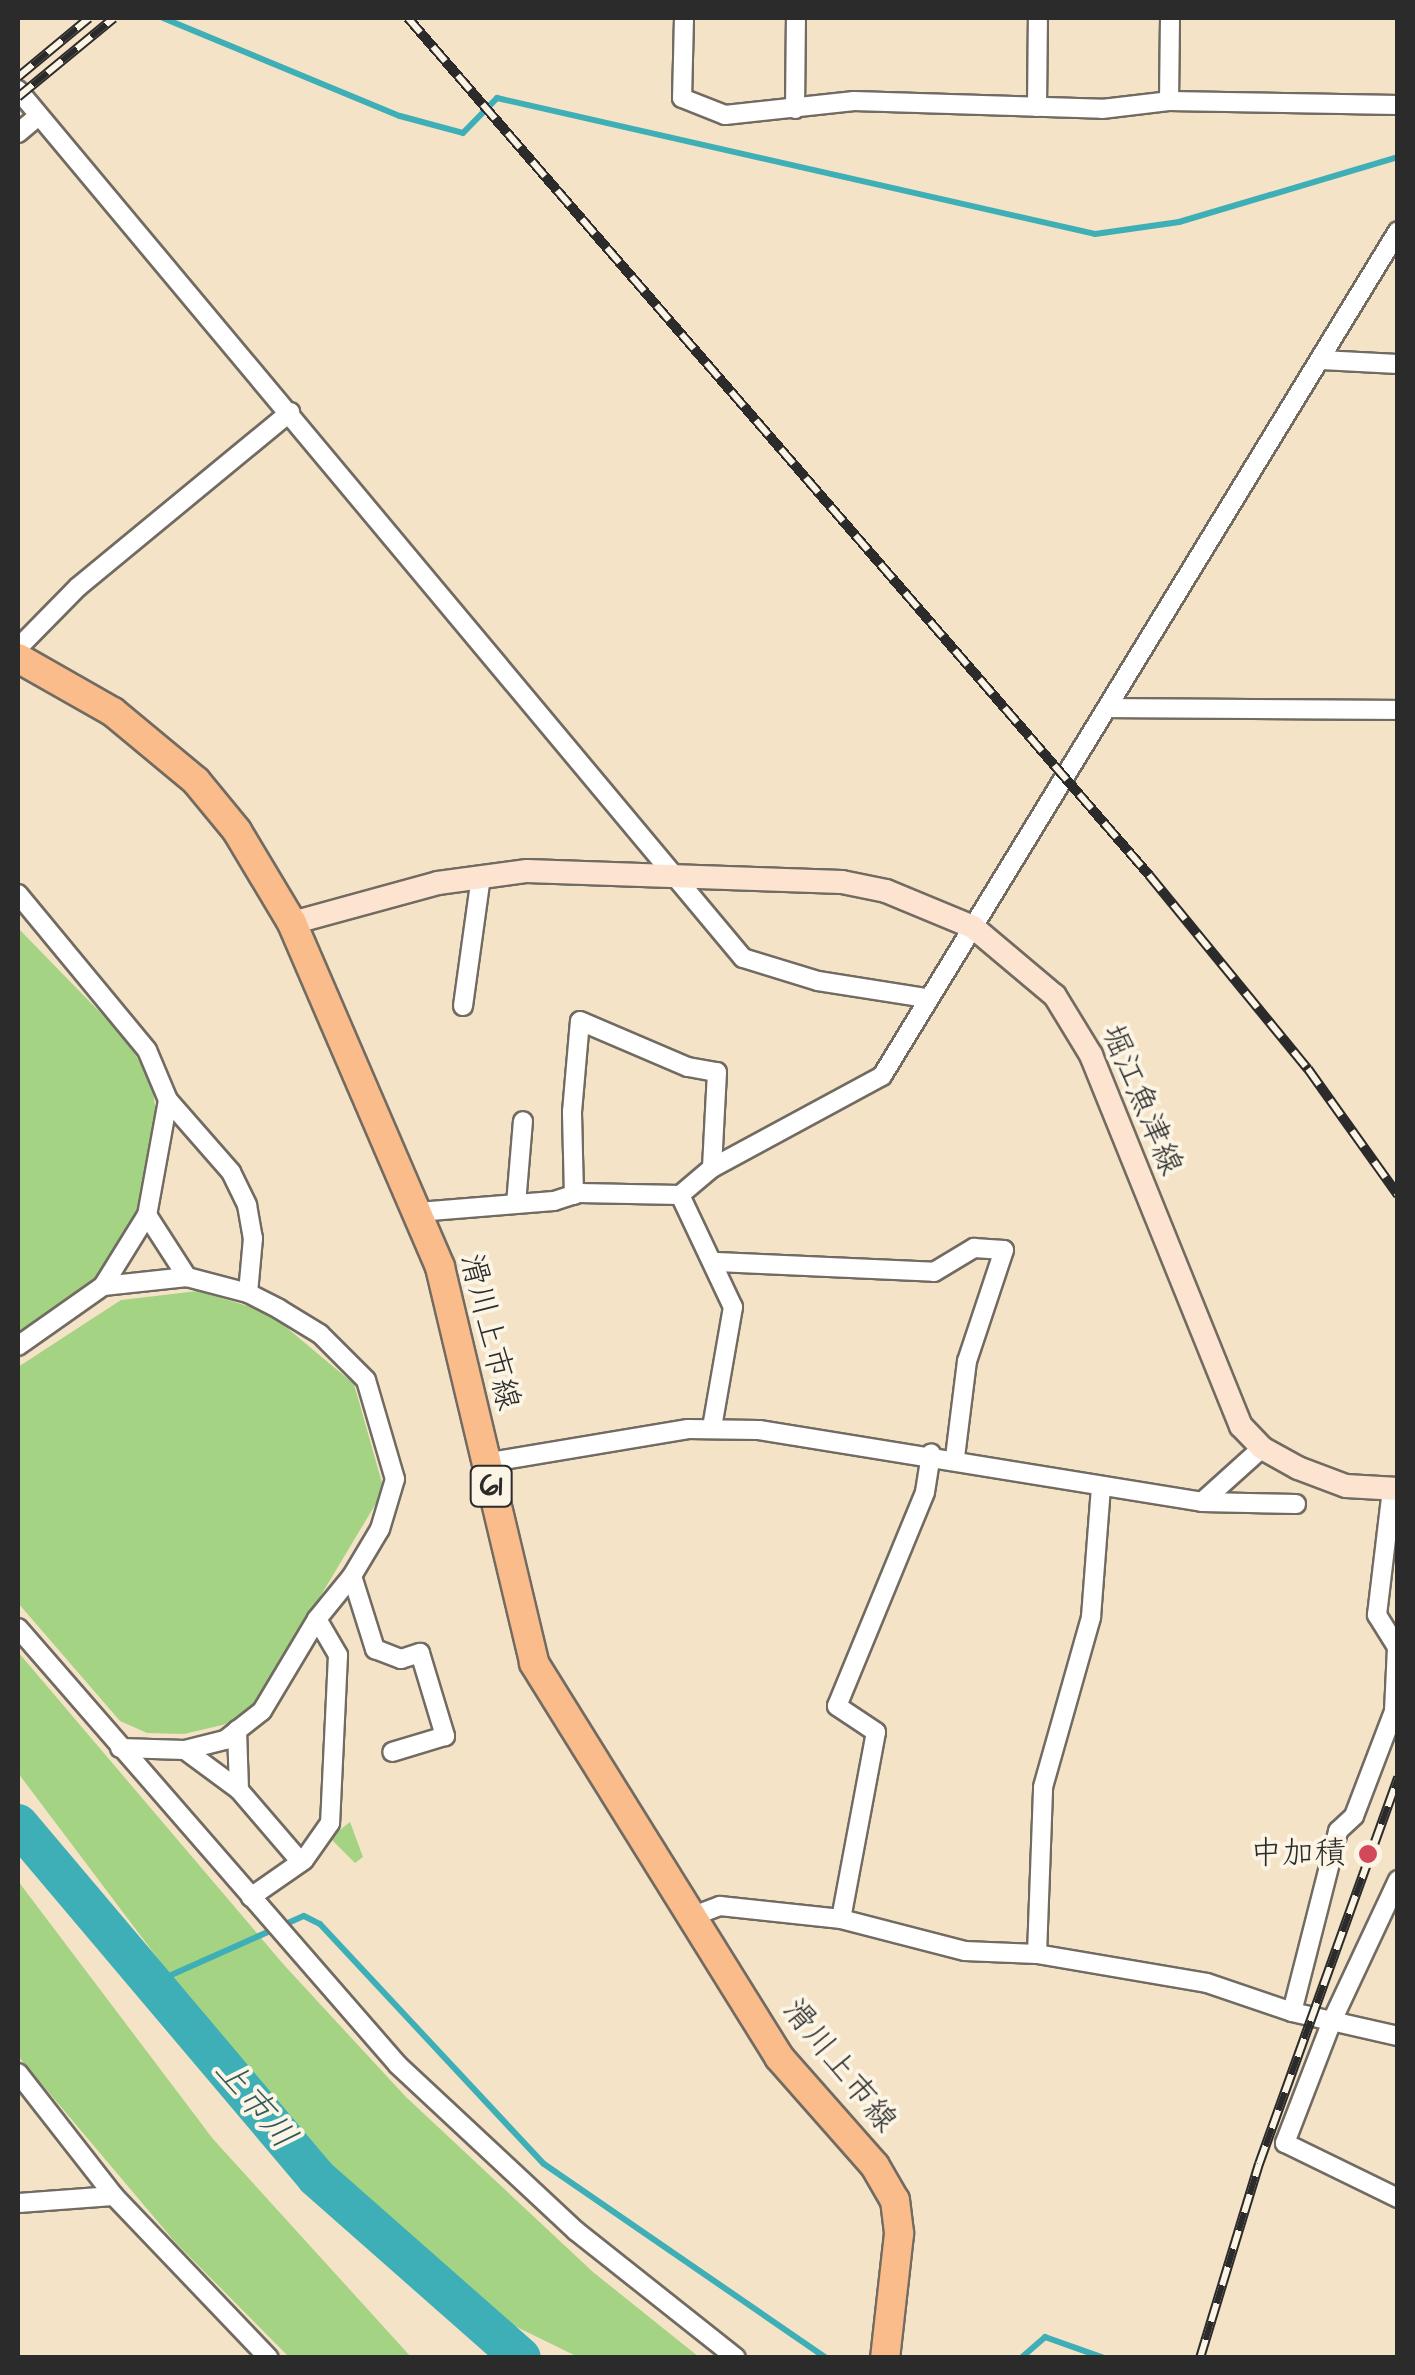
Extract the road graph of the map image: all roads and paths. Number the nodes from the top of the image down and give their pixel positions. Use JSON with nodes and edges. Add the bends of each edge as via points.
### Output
{"nodes":[{"id":1,"x":684,"y":18,"type":"edge"},
{"id":2,"x":796,"y":18,"type":"edge"},
{"id":3,"x":1038,"y":18,"type":"edge"},
{"id":4,"x":1170,"y":18,"type":"edge"},
{"id":5,"x":18,"y":90,"type":"edge"},
{"id":6,"x":1169,"y":100,"type":"junction"},
{"id":7,"x":1398,"y":105,"type":"edge"},
{"id":8,"x":1037,"y":108,"type":"junction"},
{"id":9,"x":795,"y":109,"type":"junction"},
{"id":10,"x":38,"y":116,"type":"junction"},
{"id":11,"x":18,"y":132,"type":"edge"},
{"id":12,"x":1398,"y":231,"type":"edge"},
{"id":13,"x":1321,"y":360,"type":"junction"},
{"id":14,"x":1398,"y":364,"type":"edge"},
{"id":15,"x":290,"y":412,"type":"junction"},
{"id":16,"x":18,"y":648,"type":"edge"},
{"id":17,"x":18,"y":658,"type":"edge"},
{"id":18,"x":1107,"y":708,"type":"junction"},
{"id":19,"x":1398,"y":710,"type":"edge"},
{"id":20,"x":670,"y":872,"type":"junction"},
{"id":21,"x":481,"y":877,"type":"junction"},
{"id":22,"x":18,"y":894,"type":"edge"},
{"id":23,"x":292,"y":923,"type":"junction"},
{"id":24,"x":972,"y":927,"type":"junction"},
{"id":25,"x":927,"y":998,"type":"junction"},
{"id":26,"x":463,"y":1006,"type":"dead end"},
{"id":27,"x":168,"y":1100,"type":"junction"},
{"id":28,"x":522,"y":1122,"type":"dead end"},
{"id":29,"x":712,"y":1168,"type":"junction"},
{"id":30,"x":574,"y":1195,"type":"junction"},
{"id":31,"x":680,"y":1195,"type":"junction"},
{"id":32,"x":516,"y":1204,"type":"junction"},
{"id":33,"x":418,"y":1212,"type":"junction"},
{"id":34,"x":147,"y":1215,"type":"junction"},
{"id":35,"x":717,"y":1262,"type":"junction"},
{"id":36,"x":187,"y":1277,"type":"junction"},
{"id":37,"x":103,"y":1286,"type":"junction"},
{"id":38,"x":248,"y":1293,"type":"junction"},
{"id":39,"x":18,"y":1346,"type":"edge"},
{"id":40,"x":712,"y":1427,"type":"junction"},
{"id":41,"x":1262,"y":1448,"type":"junction"},
{"id":42,"x":931,"y":1453,"type":"junction"},
{"id":43,"x":955,"y":1458,"type":"junction"},
{"id":44,"x":486,"y":1463,"type":"junction"},
{"id":45,"x":1101,"y":1486,"type":"junction"},
{"id":46,"x":1395,"y":1489,"type":"edge"},
{"id":47,"x":1202,"y":1502,"type":"junction"},
{"id":48,"x":1296,"y":1504,"type":"dead end"},
{"id":49,"x":352,"y":1576,"type":"junction"},
{"id":50,"x":317,"y":1619,"type":"junction"},
{"id":51,"x":18,"y":1628,"type":"edge"},
{"id":52,"x":237,"y":1730,"type":"junction"},
{"id":53,"x":120,"y":1748,"type":"junction"},
{"id":54,"x":184,"y":1750,"type":"junction"},
{"id":55,"x":392,"y":1752,"type":"dead end"},
{"id":56,"x":239,"y":1790,"type":"junction"},
{"id":57,"x":301,"y":1862,"type":"junction"},
{"id":58,"x":1398,"y":1880,"type":"edge"},
{"id":59,"x":251,"y":1897,"type":"junction"},
{"id":60,"x":1390,"y":1905,"type":"edge"},
{"id":61,"x":692,"y":1916,"type":"junction"},
{"id":62,"x":841,"y":1919,"type":"junction"},
{"id":63,"x":1037,"y":1954,"type":"junction"},
{"id":64,"x":1292,"y":2012,"type":"junction"},
{"id":65,"x":1332,"y":2021,"type":"junction"},
{"id":66,"x":1398,"y":2036,"type":"edge"},
{"id":67,"x":18,"y":2073,"type":"edge"},
{"id":68,"x":114,"y":2196,"type":"junction"},
{"id":69,"x":1398,"y":2198,"type":"edge"},
{"id":70,"x":18,"y":2203,"type":"edge"},
{"id":71,"x":269,"y":2358,"type":"edge"},
{"id":72,"x":736,"y":2358,"type":"edge"},
{"id":73,"x":885,"y":2358,"type":"edge"}],
"edges":[{"from":1,"to":9,"type":"street","via":[[682,98],[724,115]]},
{"from":2,"to":9,"type":"street"},
{"from":3,"to":8,"type":"street"},
{"from":4,"to":6,"type":"street"},
{"from":5,"to":10,"type":"street"},
{"from":6,"to":7,"type":"street"},
{"from":6,"to":8,"type":"street"},
{"from":8,"to":9,"type":"street","via":[[854,101]]},
{"from":10,"to":11,"type":"street"},
{"from":10,"to":15,"type":"street"},
{"from":12,"to":13,"type":"street"},
{"from":13,"to":14,"type":"street"},
{"from":13,"to":18,"type":"street"},
{"from":15,"to":16,"type":"street","via":[[78,587]]},
{"from":15,"to":20,"type":"street"},
{"from":17,"to":23,"type":"main road","name":"滑川上市線","number":"61","via":[[113,712],[196,781],[237,832]]},
{"from":18,"to":19,"type":"street"},
{"from":18,"to":24,"type":"street"},
{"from":20,"to":21,"type":"main road","name":"堀江魚津線"},
{"from":20,"to":24,"type":"main road","name":"堀江魚津線","via":[[842,882],[886,891]]},
{"from":20,"to":25,"type":"street","via":[[742,958],[818,982]]},
{"from":21,"to":23,"type":"main road","name":"堀江魚津線"},
{"from":21,"to":26,"type":"street"},
{"from":22,"to":27,"type":"street","via":[[146,1050]]},
{"from":23,"to":33,"type":"main road","name":"滑川上市線","number":"61"},
{"from":24,"to":25,"type":"street"},
{"from":24,"to":41,"type":"main road","name":"堀江魚津線","via":[[1055,996],[1091,1055],[1221,1388]]},
{"from":25,"to":29,"type":"street","via":[[882,1076]]},
{"from":27,"to":34,"type":"street"},
{"from":27,"to":38,"type":"street","via":[[230,1172],[247,1205],[253,1238]]},
{"from":28,"to":32,"type":"street"},
{"from":29,"to":30,"type":"street","via":[[717,1072],[688,1068],[580,1021]]},
{"from":29,"to":31,"type":"street"},
{"from":30,"to":31,"type":"street"},
{"from":30,"to":32,"type":"street"},
{"from":31,"to":35,"type":"street"},
{"from":32,"to":33,"type":"street"},
{"from":33,"to":44,"type":"main road","name":"滑川上市線","number":"61","via":[[440,1267]]},
{"from":34,"to":36,"type":"street"},
{"from":34,"to":37,"type":"street"},
{"from":35,"to":40,"type":"street","via":[[733,1307]]},
{"from":35,"to":43,"type":"street","via":[[934,1272],[974,1248],[1004,1250],[967,1361]]},
{"from":36,"to":37,"type":"street"},
{"from":36,"to":38,"type":"street"},
{"from":37,"to":39,"type":"street"},
{"from":38,"to":49,"type":"street","via":[[320,1334],[366,1380],[395,1479],[380,1529]]},
{"from":40,"to":42,"type":"street"},
{"from":40,"to":44,"type":"street"},
{"from":41,"to":46,"type":"main road","via":[[1346,1486]]},
{"from":41,"to":47,"type":"street"},
{"from":42,"to":43,"type":"street"},
{"from":42,"to":62,"type":"street","via":[[925,1492],[837,1706],[876,1732]]},
{"from":43,"to":45,"type":"street"},
{"from":44,"to":61,"type":"main road","name":"滑川上市線","number":"61","via":[[534,1663]]},
{"from":45,"to":47,"type":"street"},
{"from":45,"to":63,"type":"street","via":[[1090,1617],[1042,1788]]},
{"from":46,"to":64,"type":"street","via":[[1378,1615],[1397,1647],[1394,1711],[1354,1816],[1338,1831]]},
{"from":47,"to":48,"type":"street"},
{"from":49,"to":50,"type":"street"},
{"from":49,"to":55,"type":"street","via":[[375,1649],[401,1659],[420,1653],[445,1736]]},
{"from":50,"to":52,"type":"street","via":[[262,1711]]},
{"from":50,"to":57,"type":"street","via":[[338,1655],[338,1727],[330,1822]]},
{"from":51,"to":53,"type":"street"},
{"from":52,"to":54,"type":"street"},
{"from":52,"to":56,"type":"street"},
{"from":53,"to":54,"type":"street"},
{"from":53,"to":59,"type":"street"},
{"from":54,"to":56,"type":"street"},
{"from":56,"to":57,"type":"street"},
{"from":57,"to":59,"type":"street"},
{"from":58,"to":60,"type":"street"},
{"from":59,"to":72,"type":"street","via":[[398,2064],[576,2231]]},
{"from":60,"to":65,"type":"street"},
{"from":61,"to":62,"type":"street","via":[[720,1906]]},
{"from":61,"to":73,"type":"main road","name":"滑川上市線","number":"61","via":[[779,2057],[875,2166],[895,2200],[899,2234]]},
{"from":62,"to":63,"type":"street","via":[[964,1952]]},
{"from":63,"to":64,"type":"street","via":[[1207,1983]]},
{"from":64,"to":65,"type":"street"},
{"from":65,"to":66,"type":"street"},
{"from":65,"to":69,"type":"street","via":[[1285,2143]]},
{"from":67,"to":68,"type":"street"},
{"from":68,"to":70,"type":"street"},
{"from":68,"to":71,"type":"street"}]}
